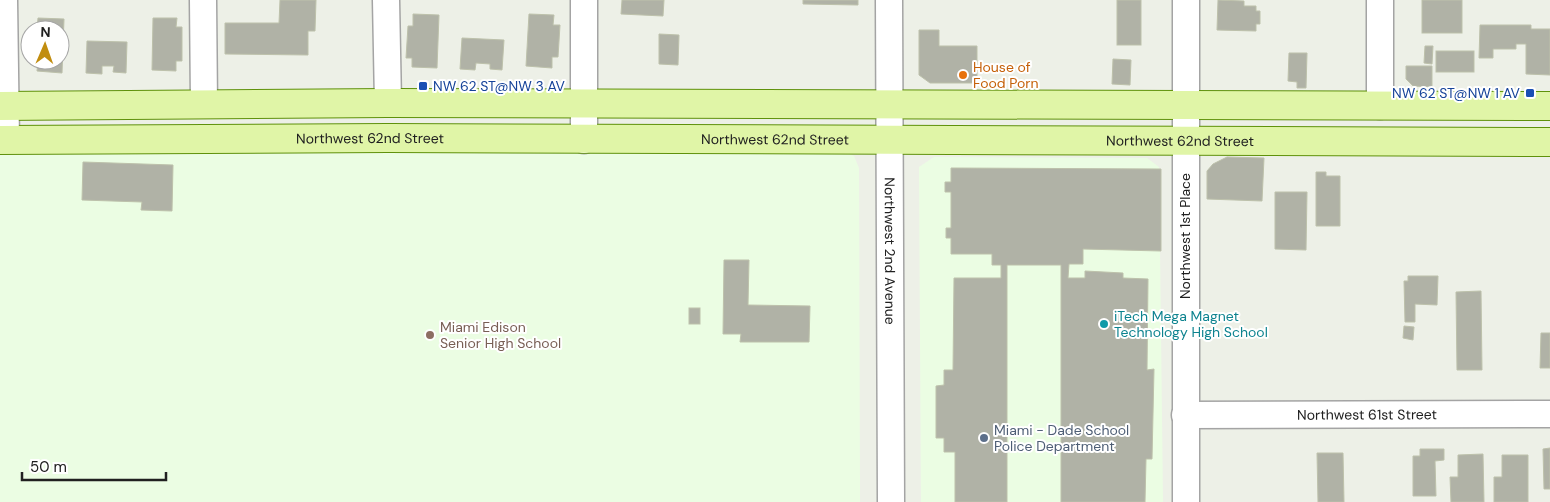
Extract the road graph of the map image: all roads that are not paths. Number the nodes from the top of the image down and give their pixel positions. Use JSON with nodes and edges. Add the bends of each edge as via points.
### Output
{"nodes":[{"id":1,"x":4,"y":0,"type":"edge"},
{"id":2,"x":203,"y":0,"type":"edge"},
{"id":3,"x":386,"y":0,"type":"edge"},
{"id":4,"x":584,"y":0,"type":"edge"},
{"id":5,"x":889,"y":0,"type":"edge"},
{"id":6,"x":1186,"y":0,"type":"edge"},
{"id":7,"x":1380,"y":0,"type":"edge"},
{"id":8,"x":204,"y":104,"type":"junction"},
{"id":9,"x":388,"y":104,"type":"junction"},
{"id":10,"x":584,"y":104,"type":"junction"},
{"id":11,"x":890,"y":105,"type":"junction"},
{"id":12,"x":3,"y":106,"type":"edge"},
{"id":13,"x":1186,"y":106,"type":"junction"},
{"id":14,"x":1380,"y":106,"type":"junction"},
{"id":15,"x":1550,"y":106,"type":"edge"},
{"id":16,"x":3,"y":140,"type":"edge"},
{"id":17,"x":584,"y":140,"type":"junction"},
{"id":18,"x":890,"y":140,"type":"junction"},
{"id":19,"x":1186,"y":142,"type":"junction"},
{"id":20,"x":1550,"y":142,"type":"edge"},
{"id":21,"x":1550,"y":414,"type":"edge"},
{"id":22,"x":1185,"y":415,"type":"junction"},
{"id":23,"x":891,"y":502,"type":"edge"},
{"id":24,"x":1186,"y":502,"type":"edge"}],
"edges":[{"from":1,"to":12,"type":"street"},
{"from":2,"to":8,"type":"street"},
{"from":3,"to":9,"type":"street"},
{"from":4,"to":10,"type":"street"},
{"from":5,"to":11,"type":"street","name":"Northwest 2nd Avenue"},
{"from":6,"to":13,"type":"street","name":"Northwest 1st Place"},
{"from":7,"to":14,"type":"street"},
{"from":8,"to":9,"type":"main road"},
{"from":8,"to":12,"type":"main road"},
{"from":9,"to":10,"type":"main road"},
{"from":10,"to":11,"type":"main road"},
{"from":10,"to":17,"type":"street"},
{"from":11,"to":13,"type":"main road"},
{"from":11,"to":18,"type":"street","name":"Northwest 2nd Avenue"},
{"from":12,"to":16,"type":"street"},
{"from":13,"to":14,"type":"main road"},
{"from":13,"to":19,"type":"street","name":"Northwest 1st Place"},
{"from":14,"to":15,"type":"main road"},
{"from":16,"to":17,"type":"main road","name":"Northwest 62nd Street"},
{"from":17,"to":18,"type":"main road","name":"Northwest 62nd Street"},
{"from":18,"to":19,"type":"main road","name":"Northwest 62nd Street"},
{"from":18,"to":23,"type":"street","name":"Northwest 2nd Avenue"},
{"from":19,"to":20,"type":"main road","name":"Northwest 62nd Street"},
{"from":19,"to":22,"type":"street","name":"Northwest 1st Place"},
{"from":21,"to":22,"type":"street","name":"Northwest 61st Street"},
{"from":22,"to":24,"type":"street","name":"Northwest 1st Place"}]}
